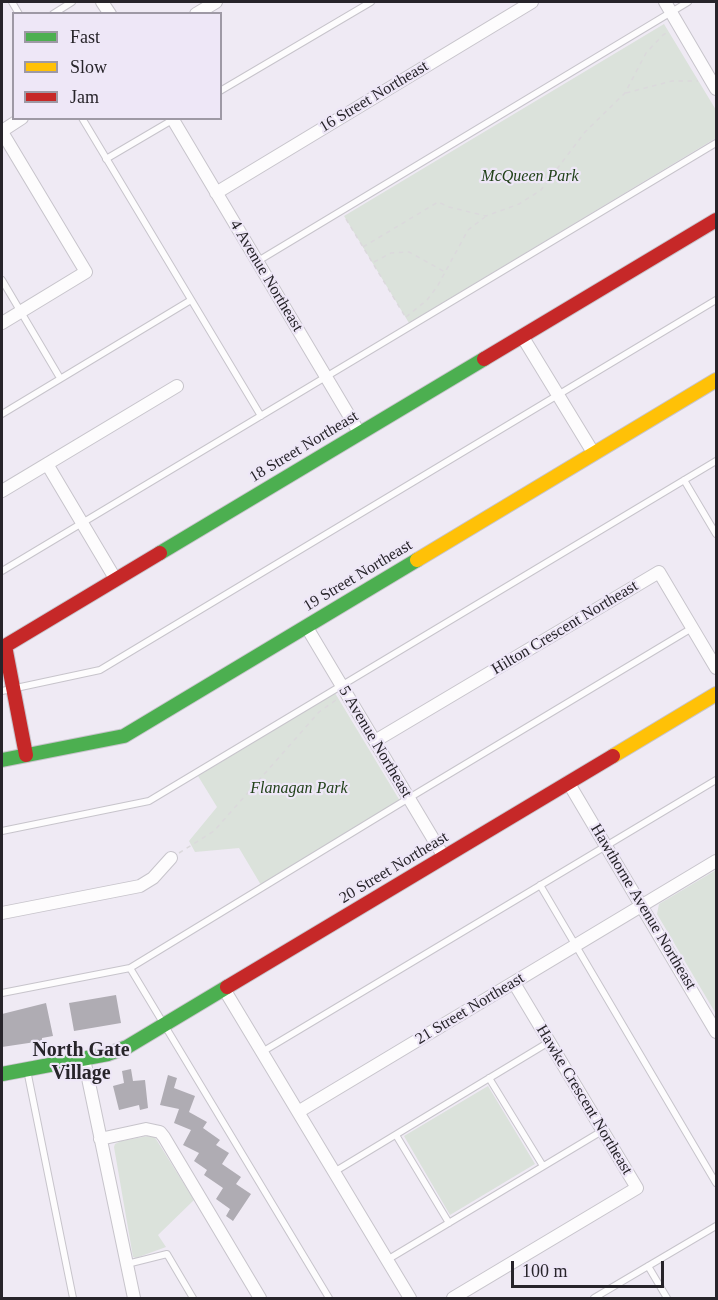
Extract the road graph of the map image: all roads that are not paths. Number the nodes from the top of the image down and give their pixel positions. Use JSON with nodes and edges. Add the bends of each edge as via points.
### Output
{"nodes":[{"id":1,"x":72,"y":2,"type":"edge"},
{"id":2,"x":216,"y":2,"type":"edge"},
{"id":3,"x":371,"y":2,"type":"edge"},
{"id":4,"x":532,"y":2,"type":"edge"},
{"id":5,"x":688,"y":2,"type":"edge"},
{"id":6,"x":668,"y":7,"type":"edge"},
{"id":7,"x":56,"y":12,"type":"edge"},
{"id":8,"x":199,"y":12,"type":"edge"},
{"id":9,"x":714,"y":85,"type":"edge"},
{"id":10,"x":222,"y":90,"type":"edge"},
{"id":11,"x":19,"y":120,"type":"edge"},
{"id":12,"x":83,"y":120,"type":"edge"},
{"id":13,"x":171,"y":120,"type":"edge"},
{"id":14,"x":174,"y":120,"type":"edge"},
{"id":15,"x":2,"y":131,"type":"edge"},
{"id":16,"x":717,"y":143,"type":"edge"},
{"id":17,"x":106,"y":159,"type":"junction"},
{"id":18,"x":216,"y":193,"type":"junction"},
{"id":19,"x":717,"y":220,"type":"edge"},
{"id":20,"x":257,"y":262,"type":"junction"},
{"id":21,"x":2,"y":280,"type":"edge"},
{"id":22,"x":191,"y":300,"type":"junction"},
{"id":23,"x":717,"y":300,"type":"edge"},
{"id":24,"x":20,"y":312,"type":"junction"},
{"id":25,"x":2,"y":323,"type":"edge"},
{"id":26,"x":522,"y":336,"type":"junction"},
{"id":27,"x":326,"y":377,"type":"junction"},
{"id":28,"x":60,"y":378,"type":"junction"},
{"id":29,"x":717,"y":380,"type":"edge"},
{"id":30,"x":177,"y":386,"type":"dead end"},
{"id":31,"x":558,"y":395,"type":"junction"},
{"id":32,"x":2,"y":414,"type":"edge"},
{"id":33,"x":261,"y":416,"type":"junction"},
{"id":34,"x":360,"y":434,"type":"junction"},
{"id":35,"x":594,"y":454,"type":"junction"},
{"id":36,"x":717,"y":461,"type":"edge"},
{"id":37,"x":47,"y":464,"type":"junction"},
{"id":38,"x":684,"y":480,"type":"junction"},
{"id":39,"x":2,"y":491,"type":"edge"},
{"id":40,"x":82,"y":523,"type":"junction"},
{"id":41,"x":717,"y":534,"type":"edge"},
{"id":42,"x":2,"y":571,"type":"edge"},
{"id":43,"x":116,"y":580,"type":"junction"},
{"id":44,"x":306,"y":626,"type":"junction"},
{"id":45,"x":693,"y":628,"type":"junction"},
{"id":46,"x":717,"y":668,"type":"edge"},
{"id":47,"x":344,"y":689,"type":"junction"},
{"id":48,"x":7,"y":690,"type":"edge"},
{"id":49,"x":717,"y":694,"type":"edge"},
{"id":50,"x":375,"y":741,"type":"junction"},
{"id":51,"x":26,"y":755,"type":"junction"},
{"id":52,"x":2,"y":760,"type":"edge"},
{"id":53,"x":717,"y":780,"type":"edge"},
{"id":54,"x":568,"y":782,"type":"junction"},
{"id":55,"x":409,"y":798,"type":"junction"},
{"id":56,"x":2,"y":831,"type":"edge"},
{"id":57,"x":606,"y":846,"type":"junction"},
{"id":58,"x":444,"y":857,"type":"junction"},
{"id":59,"x":171,"y":858,"type":"road end"},
{"id":60,"x":717,"y":861,"type":"edge"},
{"id":61,"x":540,"y":885,"type":"junction"},
{"id":62,"x":642,"y":906,"type":"junction"},
{"id":63,"x":2,"y":913,"type":"edge"},
{"id":64,"x":576,"y":946,"type":"junction"},
{"id":65,"x":130,"y":968,"type":"junction"},
{"id":66,"x":514,"y":983,"type":"junction"},
{"id":67,"x":224,"y":989,"type":"junction"},
{"id":68,"x":2,"y":993,"type":"edge"},
{"id":69,"x":165,"y":1024,"type":"junction"},
{"id":70,"x":717,"y":1032,"type":"edge"},
{"id":71,"x":549,"y":1042,"type":"junction"},
{"id":72,"x":262,"y":1053,"type":"junction"},
{"id":73,"x":84,"y":1059,"type":"junction"},
{"id":74,"x":27,"y":1070,"type":"junction"},
{"id":75,"x":2,"y":1074,"type":"edge"},
{"id":76,"x":489,"y":1078,"type":"junction"},
{"id":77,"x":298,"y":1112,"type":"junction"},
{"id":78,"x":603,"y":1130,"type":"junction"},
{"id":79,"x":396,"y":1135,"type":"junction"},
{"id":80,"x":100,"y":1139,"type":"junction"},
{"id":81,"x":543,"y":1166,"type":"junction"},
{"id":82,"x":333,"y":1172,"type":"junction"},
{"id":83,"x":717,"y":1183,"type":"edge"},
{"id":84,"x":449,"y":1223,"type":"junction"},
{"id":85,"x":717,"y":1226,"type":"edge"},
{"id":86,"x":386,"y":1260,"type":"junction"},
{"id":87,"x":126,"y":1264,"type":"junction"},
{"id":88,"x":648,"y":1266,"type":"junction"},
{"id":89,"x":73,"y":1299,"type":"edge"},
{"id":90,"x":134,"y":1299,"type":"edge"},
{"id":91,"x":193,"y":1299,"type":"edge"},
{"id":92,"x":260,"y":1299,"type":"edge"},
{"id":93,"x":329,"y":1299,"type":"edge"},
{"id":94,"x":410,"y":1299,"type":"edge"},
{"id":95,"x":453,"y":1299,"type":"edge"},
{"id":96,"x":594,"y":1299,"type":"edge"},
{"id":97,"x":667,"y":1299,"type":"edge"}],
"edges":[{"from":1,"to":7,"type":"lane"},
{"from":2,"to":8,"type":"street"},
{"from":3,"to":10,"type":"lane"},
{"from":4,"to":18,"type":"street","name":"16 Street Northeast"},
{"from":5,"to":6,"type":"lane"},
{"from":6,"to":9,"type":"street"},
{"from":6,"to":20,"type":"lane"},
{"from":11,"to":15,"type":"street"},
{"from":12,"to":17,"type":"lane"},
{"from":13,"to":17,"type":"lane"},
{"from":14,"to":18,"type":"street","name":"4 Avenue Northeast"},
{"from":15,"to":24,"type":"street","via":[[86,272]]},
{"from":16,"to":27,"type":"lane"},
{"from":17,"to":22,"type":"lane"},
{"from":18,"to":20,"type":"street","name":"4 Avenue Northeast"},
{"from":19,"to":26,"type":"street","name":"18 Street Northeast"},
{"from":20,"to":27,"type":"street","name":"4 Avenue Northeast"},
{"from":21,"to":24,"type":"lane"},
{"from":22,"to":28,"type":"lane"},
{"from":22,"to":33,"type":"lane"},
{"from":23,"to":31,"type":"lane"},
{"from":24,"to":25,"type":"street"},
{"from":24,"to":28,"type":"lane"},
{"from":26,"to":31,"type":"street"},
{"from":26,"to":34,"type":"street","name":"18 Street Northeast"},
{"from":27,"to":33,"type":"lane"},
{"from":27,"to":34,"type":"street","name":"4 Avenue Northeast"},
{"from":28,"to":32,"type":"lane"},
{"from":29,"to":35,"type":"street","name":"19 Street Northeast"},
{"from":30,"to":37,"type":"street"},
{"from":31,"to":35,"type":"street"},
{"from":31,"to":48,"type":"lane","via":[[100,670]]},
{"from":33,"to":40,"type":"lane"},
{"from":34,"to":43,"type":"street","name":"18 Street Northeast"},
{"from":35,"to":44,"type":"street","name":"19 Street Northeast"},
{"from":36,"to":38,"type":"lane"},
{"from":37,"to":39,"type":"street"},
{"from":37,"to":40,"type":"street"},
{"from":38,"to":41,"type":"lane"},
{"from":38,"to":47,"type":"lane"},
{"from":40,"to":42,"type":"lane"},
{"from":40,"to":43,"type":"street"},
{"from":43,"to":48,"type":"street","name":"18 Street Northeast","via":[[5,646]]},
{"from":44,"to":47,"type":"street","name":"5 Avenue Northeast"},
{"from":44,"to":51,"type":"street","name":"19 Street Northeast","via":[[124,735]]},
{"from":45,"to":46,"type":"street","name":"Hilton Crescent Northeast"},
{"from":45,"to":50,"type":"street","name":"Hilton Crescent Northeast","via":[[659,572]]},
{"from":45,"to":55,"type":"lane"},
{"from":47,"to":50,"type":"street","name":"5 Avenue Northeast"},
{"from":47,"to":56,"type":"lane","via":[[149,801]]},
{"from":48,"to":51,"type":"street","name":"18 Street Northeast"},
{"from":49,"to":54,"type":"street","name":"20 Street Northeast"},
{"from":50,"to":55,"type":"street","name":"5 Avenue Northeast"},
{"from":51,"to":52,"type":"street","name":"19 Street Northeast"},
{"from":53,"to":57,"type":"lane"},
{"from":54,"to":57,"type":"street","name":"Hawthorne Avenue Northeast"},
{"from":54,"to":58,"type":"street","name":"20 Street Northeast"},
{"from":55,"to":58,"type":"street","name":"5 Avenue Northeast"},
{"from":55,"to":65,"type":"lane"},
{"from":57,"to":61,"type":"lane"},
{"from":57,"to":62,"type":"street","name":"Hawthorne Avenue Northeast"},
{"from":58,"to":67,"type":"street","name":"20 Street Northeast"},
{"from":59,"to":63,"type":"street","via":[[140,886]]},
{"from":60,"to":62,"type":"street","name":"21 Street Northeast"},
{"from":61,"to":64,"type":"lane"},
{"from":61,"to":72,"type":"lane"},
{"from":62,"to":64,"type":"street","name":"21 Street Northeast"},
{"from":62,"to":70,"type":"street","name":"Hawthorne Avenue Northeast"},
{"from":64,"to":66,"type":"street","name":"21 Street Northeast"},
{"from":64,"to":83,"type":"lane"},
{"from":65,"to":68,"type":"lane"},
{"from":65,"to":69,"type":"lane"},
{"from":66,"to":71,"type":"street","name":"Hawke Crescent Northeast"},
{"from":66,"to":77,"type":"street","name":"21 Street Northeast"},
{"from":67,"to":69,"type":"street","name":"20 Street Northeast"},
{"from":67,"to":72,"type":"street"},
{"from":69,"to":73,"type":"street","name":"20 Street Northeast","via":[[127,1047]]},
{"from":69,"to":93,"type":"lane"},
{"from":71,"to":76,"type":"lane"},
{"from":71,"to":78,"type":"street","name":"Hawke Crescent Northeast"},
{"from":72,"to":77,"type":"street"},
{"from":73,"to":74,"type":"street","name":"20 Street Northeast"},
{"from":73,"to":80,"type":"street"},
{"from":74,"to":75,"type":"street","name":"20 Street Northeast"},
{"from":74,"to":89,"type":"lane"},
{"from":76,"to":79,"type":"lane"},
{"from":76,"to":81,"type":"lane"},
{"from":77,"to":82,"type":"street"},
{"from":78,"to":81,"type":"lane"},
{"from":78,"to":95,"type":"street","name":"Hawke Crescent Northeast","via":[[637,1188]]},
{"from":79,"to":82,"type":"lane"},
{"from":79,"to":84,"type":"lane"},
{"from":80,"to":87,"type":"street"},
{"from":80,"to":92,"type":"street","via":[[146,1129],[160,1132]]},
{"from":81,"to":84,"type":"lane"},
{"from":82,"to":86,"type":"street"},
{"from":84,"to":86,"type":"lane"},
{"from":85,"to":88,"type":"lane"},
{"from":86,"to":94,"type":"street"},
{"from":87,"to":90,"type":"street"},
{"from":87,"to":91,"type":"lane","via":[[167,1254]]},
{"from":88,"to":96,"type":"lane"},
{"from":88,"to":97,"type":"lane"}]}
